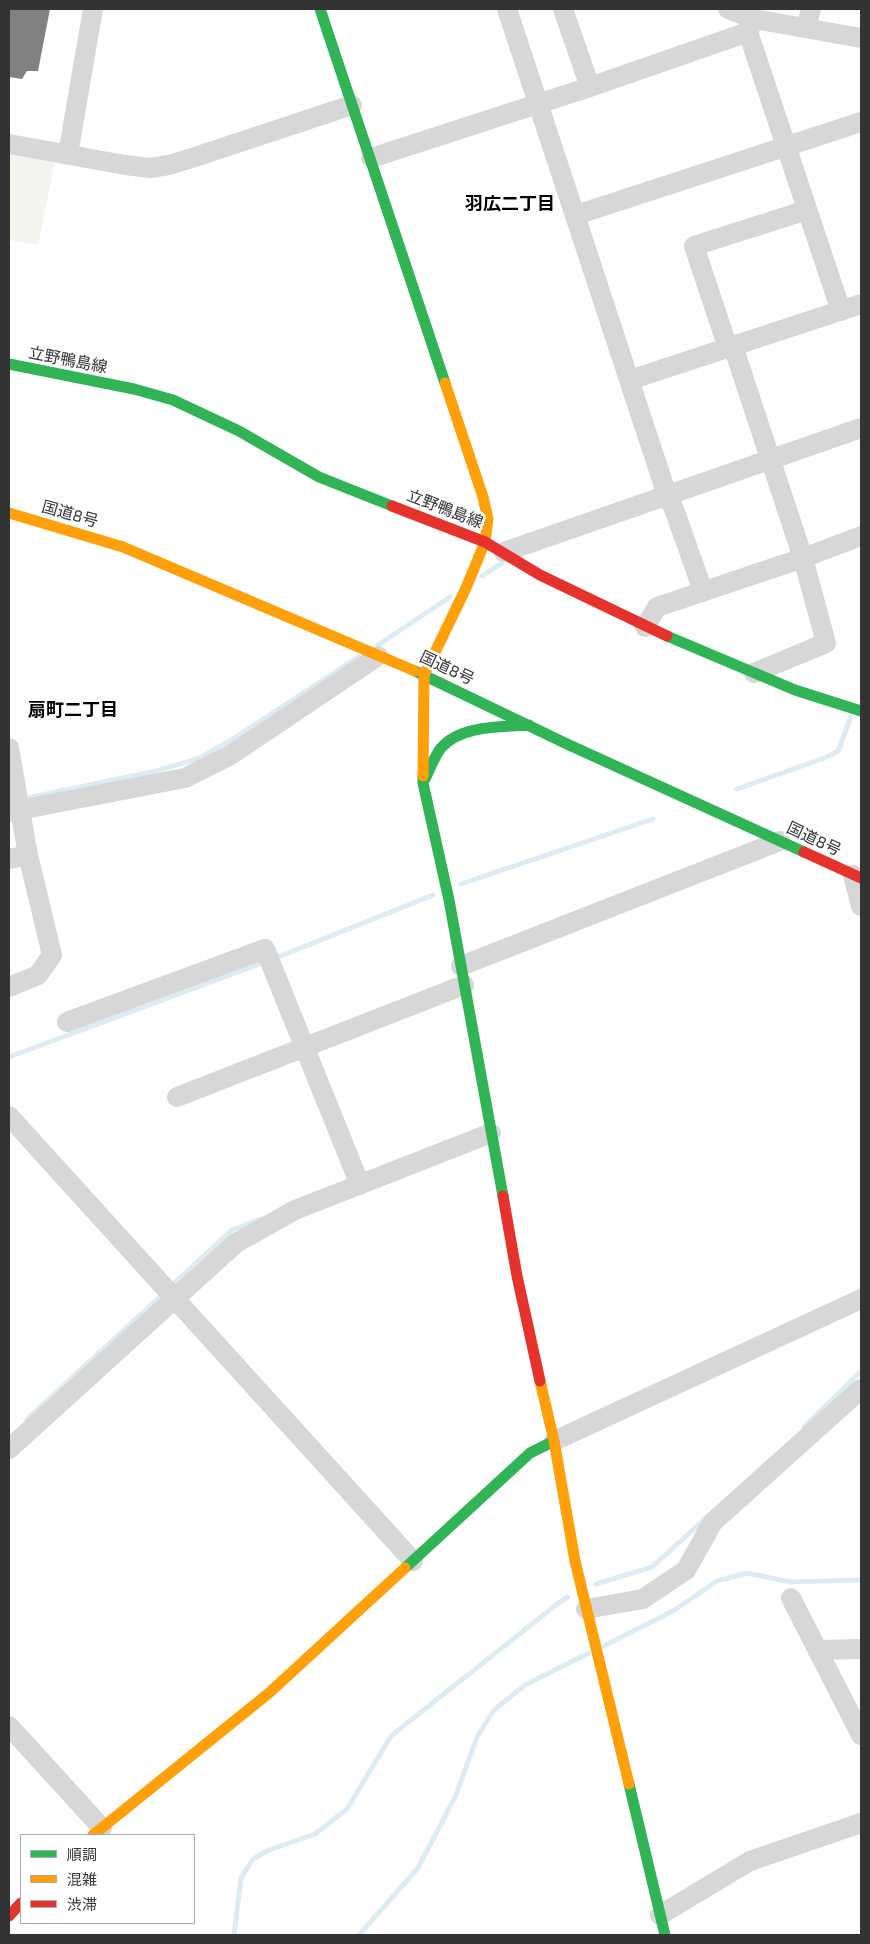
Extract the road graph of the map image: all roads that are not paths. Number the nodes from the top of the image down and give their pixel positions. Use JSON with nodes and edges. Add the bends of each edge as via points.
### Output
{"nodes":[{"id":1,"x":92,"y":9,"type":"edge"},
{"id":2,"x":320,"y":9,"type":"edge"},
{"id":3,"x":508,"y":9,"type":"edge"},
{"id":4,"x":563,"y":9,"type":"edge"},
{"id":5,"x":728,"y":9,"type":"edge"},
{"id":6,"x":811,"y":9,"type":"edge"},
{"id":7,"x":751,"y":25,"type":"junction"},
{"id":8,"x":806,"y":28,"type":"junction"},
{"id":9,"x":861,"y":38,"type":"edge"},
{"id":10,"x":590,"y":87,"type":"junction"},
{"id":11,"x":538,"y":102,"type":"junction"},
{"id":12,"x":352,"y":105,"type":"junction"},
{"id":13,"x":861,"y":122,"type":"edge"},
{"id":14,"x":9,"y":144,"type":"edge"},
{"id":15,"x":785,"y":147,"type":"junction"},
{"id":16,"x":68,"y":154,"type":"junction"},
{"id":17,"x":371,"y":158,"type":"junction"},
{"id":18,"x":807,"y":210,"type":"junction"},
{"id":19,"x":576,"y":215,"type":"junction"},
{"id":20,"x":861,"y":304,"type":"edge"},
{"id":21,"x":841,"y":310,"type":"junction"},
{"id":22,"x":730,"y":347,"type":"junction"},
{"id":23,"x":9,"y":364,"type":"edge"},
{"id":24,"x":630,"y":380,"type":"junction"},
{"id":25,"x":861,"y":428,"type":"edge"},
{"id":26,"x":773,"y":466,"type":"junction"},
{"id":27,"x":670,"y":501,"type":"junction"},
{"id":28,"x":9,"y":513,"type":"edge"},
{"id":29,"x":861,"y":536,"type":"edge"},
{"id":30,"x":485,"y":542,"type":"junction"},
{"id":31,"x":504,"y":552,"type":"junction"},
{"id":32,"x":803,"y":558,"type":"junction"},
{"id":33,"x":703,"y":591,"type":"junction"},
{"id":34,"x":645,"y":626,"type":"junction"},
{"id":35,"x":378,"y":656,"type":"junction"},
{"id":36,"x":754,"y":673,"type":"junction"},
{"id":37,"x":424,"y":675,"type":"junction"},
{"id":38,"x":860,"y":710,"type":"edge"},
{"id":39,"x":529,"y":725,"type":"junction"},
{"id":40,"x":9,"y":749,"type":"edge"},
{"id":41,"x":423,"y":783,"type":"junction"},
{"id":42,"x":14,"y":811,"type":"edge"},
{"id":43,"x":780,"y":841,"type":"junction"},
{"id":44,"x":18,"y":857,"type":"edge"},
{"id":45,"x":857,"y":876,"type":"edge"},
{"id":46,"x":861,"y":906,"type":"edge"},
{"id":47,"x":463,"y":975,"type":"junction"},
{"id":48,"x":9,"y":987,"type":"edge"},
{"id":49,"x":67,"y":1022,"type":"dead end"},
{"id":50,"x":304,"y":1047,"type":"junction"},
{"id":51,"x":177,"y":1097,"type":"dead end"},
{"id":52,"x":9,"y":1116,"type":"edge"},
{"id":53,"x":491,"y":1134,"type":"junction"},
{"id":54,"x":360,"y":1185,"type":"junction"},
{"id":55,"x":169,"y":1293,"type":"junction"},
{"id":56,"x":861,"y":1299,"type":"edge"},
{"id":57,"x":861,"y":1390,"type":"edge"},
{"id":58,"x":554,"y":1441,"type":"junction"},
{"id":59,"x":9,"y":1449,"type":"edge"},
{"id":60,"x":412,"y":1561,"type":"junction"},
{"id":61,"x":790,"y":1598,"type":"dead end"},
{"id":62,"x":586,"y":1609,"type":"junction"},
{"id":63,"x":861,"y":1649,"type":"edge"},
{"id":64,"x":817,"y":1650,"type":"junction"},
{"id":65,"x":9,"y":1726,"type":"edge"},
{"id":66,"x":861,"y":1735,"type":"edge"},
{"id":67,"x":861,"y":1824,"type":"edge"},
{"id":68,"x":98,"y":1831,"type":"edge"},
{"id":69,"x":20,"y":1904,"type":"edge"},
{"id":70,"x":660,"y":1915,"type":"junction"},
{"id":71,"x":9,"y":1916,"type":"edge"},
{"id":72,"x":665,"y":1935,"type":"edge"}],
"edges":[{"from":1,"to":16,"type":"street"},
{"from":2,"to":12,"type":"main road"},
{"from":3,"to":11,"type":"street"},
{"from":4,"to":10,"type":"street"},
{"from":5,"to":7,"type":"street"},
{"from":6,"to":8,"type":"street"},
{"from":7,"to":8,"type":"street"},
{"from":7,"to":10,"type":"street"},
{"from":7,"to":15,"type":"street"},
{"from":8,"to":9,"type":"street"},
{"from":10,"to":11,"type":"street"},
{"from":11,"to":17,"type":"street"},
{"from":11,"to":19,"type":"street"},
{"from":12,"to":16,"type":"street","via":[[169,165],[150,168]]},
{"from":12,"to":17,"type":"main road"},
{"from":13,"to":15,"type":"street"},
{"from":14,"to":16,"type":"street"},
{"from":15,"to":18,"type":"street"},
{"from":15,"to":19,"type":"street"},
{"from":17,"to":30,"type":"main road","via":[[483,497],[488,519]]},
{"from":18,"to":21,"type":"street"},
{"from":18,"to":22,"type":"street","via":[[694,246]]},
{"from":19,"to":24,"type":"street"},
{"from":20,"to":21,"type":"street"},
{"from":21,"to":22,"type":"street"},
{"from":22,"to":24,"type":"street"},
{"from":22,"to":26,"type":"street"},
{"from":23,"to":30,"type":"main road","name":"立野鴨島線","via":[[173,400],[239,431],[320,477]]},
{"from":24,"to":27,"type":"street"},
{"from":25,"to":26,"type":"street"},
{"from":26,"to":27,"type":"street"},
{"from":26,"to":32,"type":"street"},
{"from":27,"to":31,"type":"street"},
{"from":27,"to":33,"type":"street"},
{"from":28,"to":35,"type":"main road","name":"国道8号","via":[[123,547]]},
{"from":29,"to":32,"type":"street"},
{"from":30,"to":31,"type":"main road","name":"立野鴨島線"},
{"from":30,"to":37,"type":"main road"},
{"from":31,"to":34,"type":"main road","name":"立野鴨島線","via":[[537,573]]},
{"from":32,"to":33,"type":"street"},
{"from":32,"to":36,"type":"street","via":[[826,643]]},
{"from":33,"to":34,"type":"street","via":[[658,607]]},
{"from":34,"to":36,"type":"main road","name":"立野鴨島線"},
{"from":35,"to":37,"type":"main road","name":"国道8号"},
{"from":35,"to":42,"type":"street","via":[[229,756],[185,778]]},
{"from":36,"to":38,"type":"main road","name":"立野鴨島線"},
{"from":37,"to":39,"type":"main road","name":"国道8号"},
{"from":37,"to":41,"type":"main road"},
{"from":39,"to":41,"type":"main road","via":[[493,728],[452,739],[441,746]]},
{"from":39,"to":43,"type":"main road","name":"国道8号"},
{"from":40,"to":42,"type":"street"},
{"from":41,"to":47,"type":"main road"},
{"from":42,"to":44,"type":"street"},
{"from":43,"to":45,"type":"main road","name":"国道8号"},
{"from":43,"to":47,"type":"street"},
{"from":44,"to":48,"type":"street","via":[[52,955],[38,975]]},
{"from":45,"to":46,"type":"street"},
{"from":47,"to":50,"type":"street"},
{"from":47,"to":53,"type":"main road"},
{"from":49,"to":50,"type":"street","via":[[265,949]]},
{"from":50,"to":51,"type":"street"},
{"from":50,"to":54,"type":"street"},
{"from":52,"to":55,"type":"street"},
{"from":53,"to":54,"type":"street"},
{"from":53,"to":58,"type":"main road","via":[[517,1276]]},
{"from":54,"to":55,"type":"street","via":[[295,1210],[236,1243]]},
{"from":55,"to":59,"type":"street"},
{"from":55,"to":60,"type":"street"},
{"from":56,"to":58,"type":"street"},
{"from":57,"to":62,"type":"street","via":[[714,1522],[686,1570],[643,1599]]},
{"from":58,"to":60,"type":"main road","via":[[530,1453]]},
{"from":58,"to":62,"type":"main road"},
{"from":60,"to":68,"type":"main road","via":[[269,1692]]},
{"from":61,"to":64,"type":"street"},
{"from":62,"to":70,"type":"main road"},
{"from":63,"to":64,"type":"street"},
{"from":64,"to":66,"type":"street"},
{"from":65,"to":68,"type":"street"},
{"from":67,"to":70,"type":"street","via":[[750,1861]]},
{"from":69,"to":71,"type":"main road"},
{"from":70,"to":72,"type":"main road"}]}
